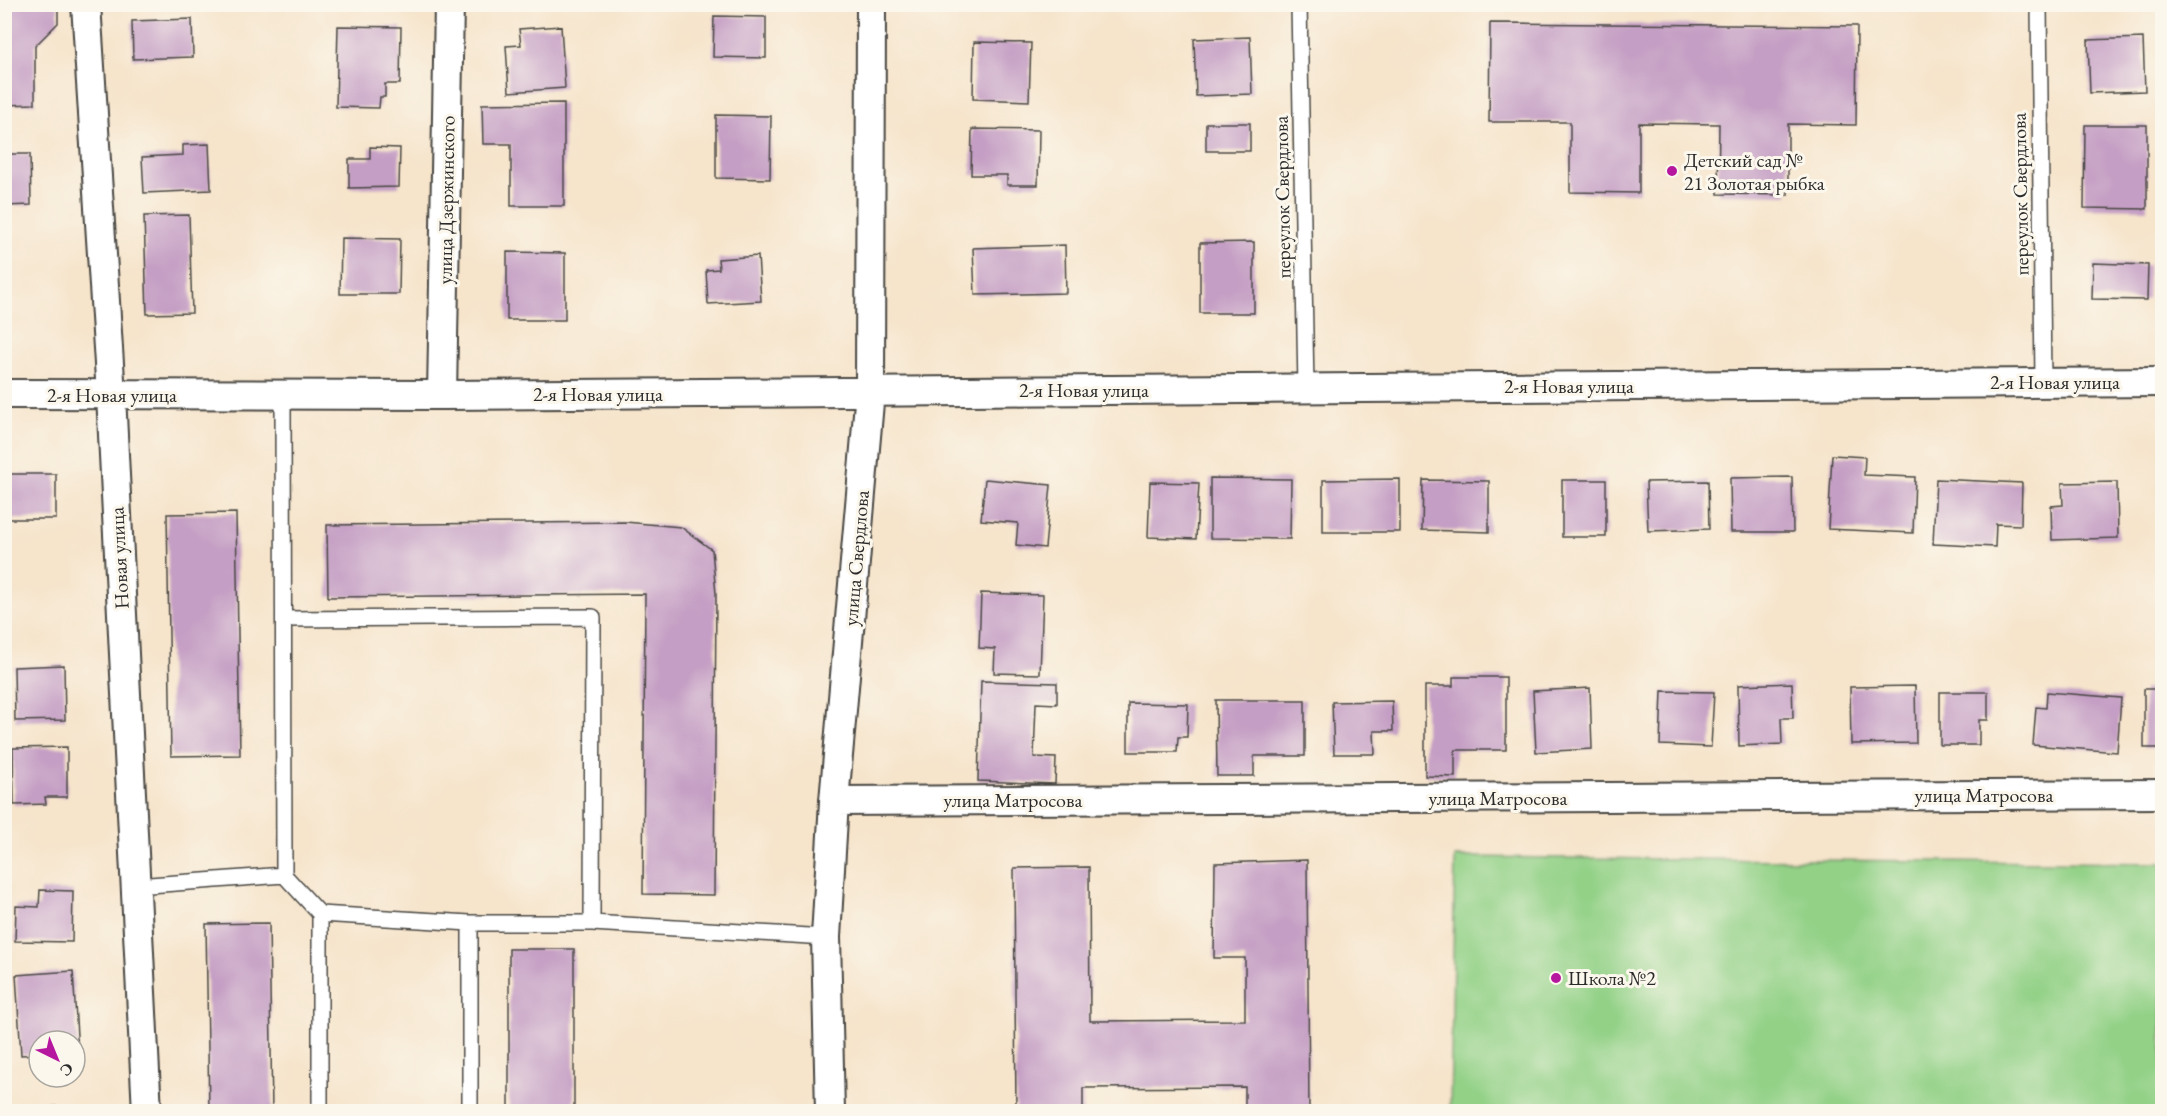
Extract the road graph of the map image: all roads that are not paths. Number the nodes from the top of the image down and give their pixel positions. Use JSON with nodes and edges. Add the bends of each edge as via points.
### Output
{"nodes":[{"id":1,"x":86,"y":4,"type":"edge"},
{"id":2,"x":449,"y":4,"type":"edge"},
{"id":3,"x":871,"y":4,"type":"edge"},
{"id":4,"x":1299,"y":4,"type":"edge"},
{"id":5,"x":2039,"y":4,"type":"edge"},
{"id":6,"x":2043,"y":382,"type":"junction"},
{"id":7,"x":2163,"y":382,"type":"edge"},
{"id":8,"x":1306,"y":388,"type":"junction"},
{"id":9,"x":870,"y":391,"type":"junction"},
{"id":10,"x":4,"y":394,"type":"edge"},
{"id":11,"x":111,"y":395,"type":"junction"},
{"id":12,"x":283,"y":395,"type":"junction"},
{"id":13,"x":442,"y":395,"type":"junction"},
{"id":14,"x":284,"y":619,"type":"junction"},
{"id":15,"x":2163,"y":794,"type":"edge"},
{"id":16,"x":834,"y":801,"type":"junction"},
{"id":17,"x":284,"y":875,"type":"junction"},
{"id":18,"x":136,"y":886,"type":"junction"},
{"id":19,"x":320,"y":914,"type":"junction"},
{"id":20,"x":470,"y":923,"type":"junction"},
{"id":21,"x":592,"y":923,"type":"junction"},
{"id":22,"x":826,"y":937,"type":"junction"},
{"id":23,"x":147,"y":1112,"type":"edge"},
{"id":24,"x":320,"y":1112,"type":"edge"},
{"id":25,"x":470,"y":1112,"type":"edge"},
{"id":26,"x":830,"y":1112,"type":"edge"}],
"edges":[{"from":1,"to":11,"type":"street","name":"Новая улица"},
{"from":2,"to":13,"type":"street","name":"улица Дзержинского"},
{"from":3,"to":9,"type":"street","name":"улица Свердлова"},
{"from":4,"to":8,"type":"lane","name":"переулок Свердлова"},
{"from":5,"to":6,"type":"lane","name":"переулок Свердлова"},
{"from":6,"to":7,"type":"street","name":"2-я Новая улица"},
{"from":6,"to":8,"type":"street","name":"2-я Новая улица"},
{"from":8,"to":9,"type":"street","name":"2-я Новая улица"},
{"from":9,"to":13,"type":"street","name":"2-я Новая улица"},
{"from":9,"to":16,"type":"street","name":"улица Свердлова"},
{"from":10,"to":11,"type":"street","name":"2-я Новая улица"},
{"from":11,"to":12,"type":"street","name":"2-я Новая улица"},
{"from":11,"to":18,"type":"street","name":"Новая улица"},
{"from":12,"to":13,"type":"street","name":"2-я Новая улица"},
{"from":12,"to":14,"type":"lane"},
{"from":14,"to":17,"type":"lane"},
{"from":14,"to":21,"type":"lane","via":[[593,617]]},
{"from":15,"to":16,"type":"street","name":"улица Матросова"},
{"from":16,"to":22,"type":"street","name":"улица Свердлова"},
{"from":17,"to":18,"type":"lane"},
{"from":17,"to":19,"type":"lane"},
{"from":18,"to":23,"type":"street","name":"Новая улица"},
{"from":19,"to":20,"type":"lane"},
{"from":19,"to":24,"type":"lane"},
{"from":20,"to":21,"type":"lane"},
{"from":20,"to":25,"type":"lane"},
{"from":21,"to":22,"type":"lane"},
{"from":22,"to":26,"type":"street","name":"улица Свердлова"}]}
